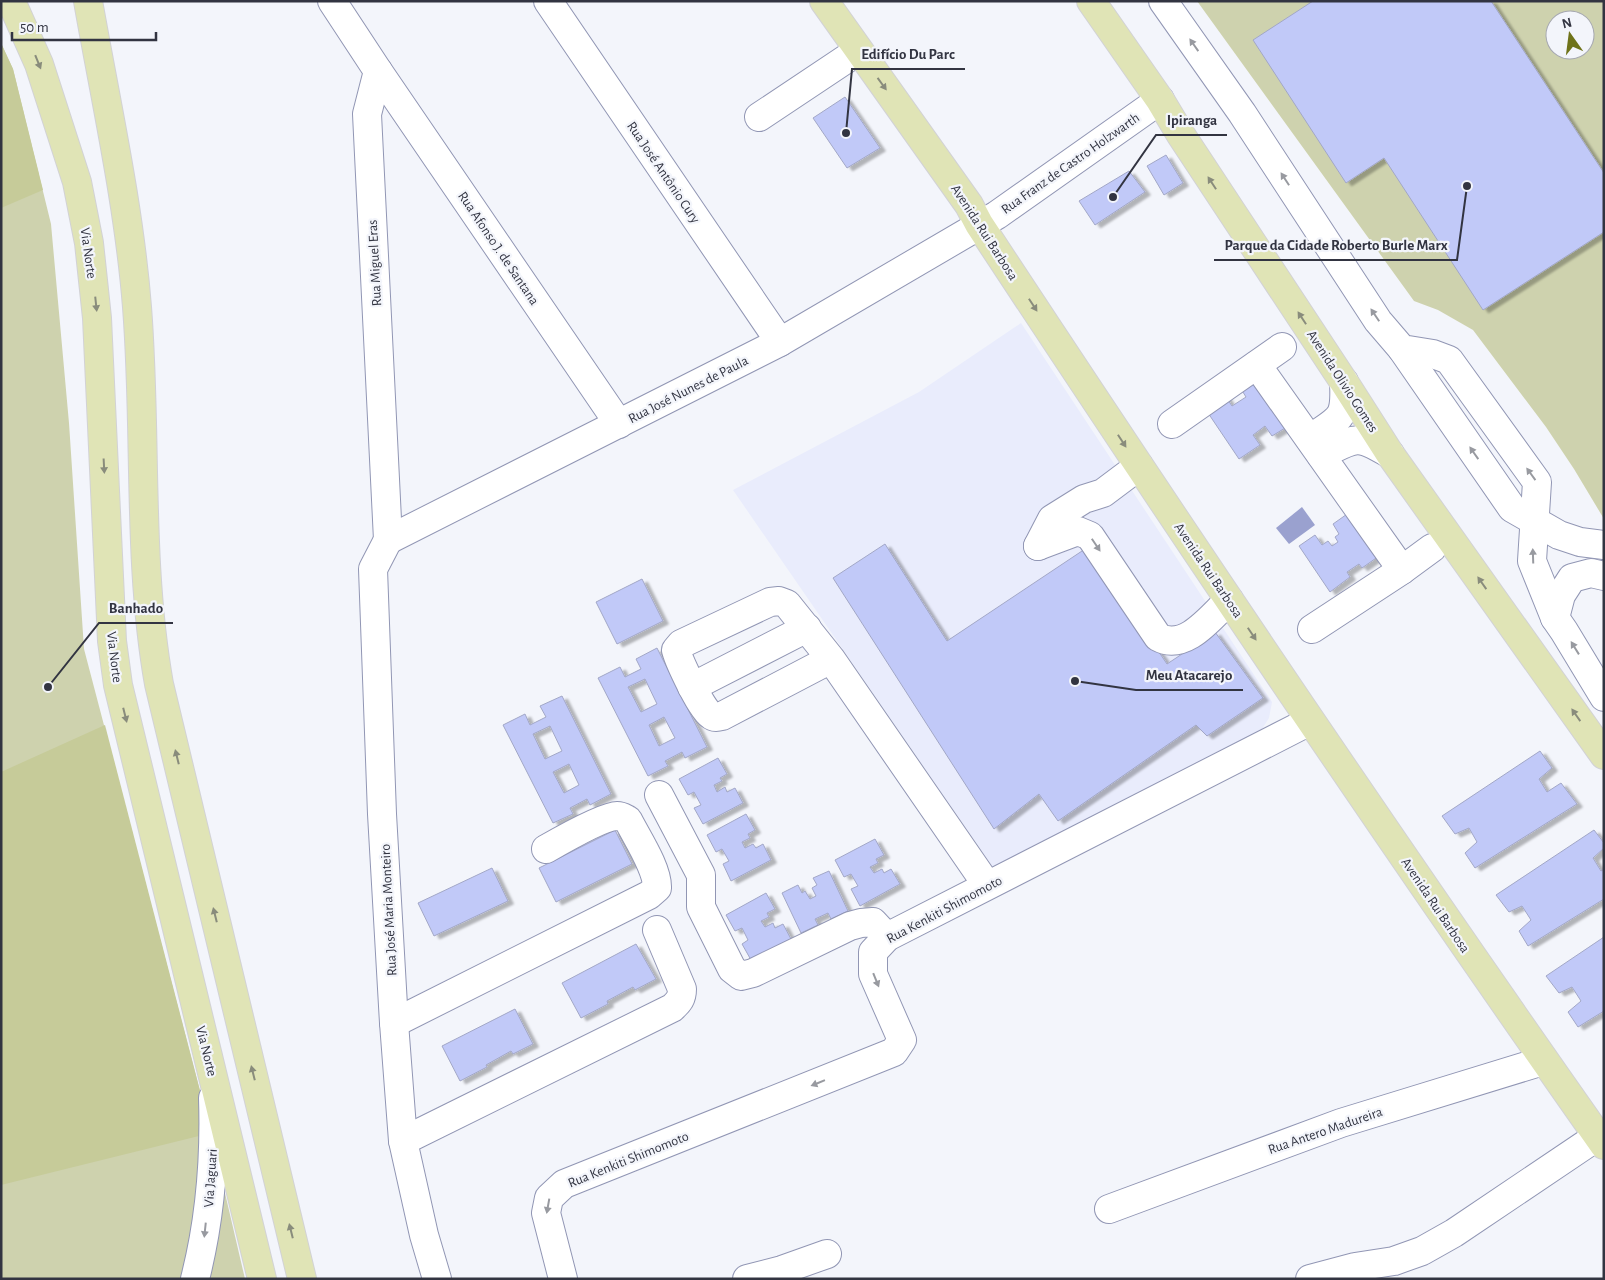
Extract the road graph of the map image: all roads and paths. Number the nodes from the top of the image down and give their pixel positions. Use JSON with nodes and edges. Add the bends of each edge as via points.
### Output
{"nodes":[{"id":1,"x":11,"y":1,"type":"edge"},
{"id":2,"x":88,"y":1,"type":"edge"},
{"id":3,"x":548,"y":1,"type":"edge"},
{"id":4,"x":824,"y":1,"type":"edge"},
{"id":5,"x":1092,"y":1,"type":"edge"},
{"id":6,"x":1163,"y":1,"type":"edge"},
{"id":7,"x":332,"y":2,"type":"edge"},
{"id":8,"x":858,"y":52,"type":"junction"},
{"id":9,"x":378,"y":71,"type":"junction"},
{"id":10,"x":1160,"y":100,"type":"junction"},
{"id":11,"x":759,"y":117,"type":"dead end"},
{"id":12,"x":980,"y":224,"type":"junction"},
{"id":13,"x":780,"y":342,"type":"junction"},
{"id":14,"x":1282,"y":347,"type":"dead end"},
{"id":15,"x":1402,"y":349,"type":"junction"},
{"id":16,"x":1257,"y":365,"type":"junction"},
{"id":17,"x":1344,"y":382,"type":"junction"},
{"id":18,"x":619,"y":424,"type":"junction"},
{"id":19,"x":1172,"y":424,"type":"dead end"},
{"id":20,"x":1316,"y":447,"type":"junction"},
{"id":21,"x":1390,"y":454,"type":"junction"},
{"id":22,"x":1139,"y":466,"type":"junction"},
{"id":23,"x":1523,"y":514,"type":"junction"},
{"id":24,"x":388,"y":540,"type":"junction"},
{"id":25,"x":1604,"y":545,"type":"edge"},
{"id":26,"x":1432,"y":548,"type":"dead end"},
{"id":27,"x":1402,"y":570,"type":"junction"},
{"id":28,"x":1604,"y":576,"type":"edge"},
{"id":29,"x":1229,"y":600,"type":"junction"},
{"id":30,"x":1554,"y":618,"type":"junction"},
{"id":31,"x":807,"y":628,"type":"junction"},
{"id":32,"x":1312,"y":629,"type":"dead end"},
{"id":33,"x":831,"y":659,"type":"junction"},
{"id":34,"x":692,"y":687,"type":"junction"},
{"id":35,"x":1604,"y":698,"type":"edge"},
{"id":36,"x":1310,"y":720,"type":"junction"},
{"id":37,"x":1604,"y":755,"type":"edge"},
{"id":38,"x":659,"y":795,"type":"dead end"},
{"id":39,"x":546,"y":849,"type":"dead end"},
{"id":40,"x":986,"y":886,"type":"junction"},
{"id":41,"x":657,"y":930,"type":"dead end"},
{"id":42,"x":887,"y":937,"type":"junction"},
{"id":43,"x":394,"y":1024,"type":"junction"},
{"id":44,"x":1543,"y":1061,"type":"junction"},
{"id":45,"x":213,"y":1076,"type":"junction"},
{"id":46,"x":403,"y":1141,"type":"junction"},
{"id":47,"x":1601,"y":1141,"type":"edge"},
{"id":48,"x":1109,"y":1209,"type":"dead end"},
{"id":49,"x":827,"y":1254,"type":"dead end"},
{"id":50,"x":195,"y":1279,"type":"edge"},
{"id":51,"x":262,"y":1279,"type":"edge"},
{"id":52,"x":302,"y":1279,"type":"edge"},
{"id":53,"x":437,"y":1279,"type":"edge"},
{"id":54,"x":563,"y":1279,"type":"edge"},
{"id":55,"x":746,"y":1279,"type":"edge"},
{"id":56,"x":1310,"y":1279,"type":"edge"}],
"edges":[{"from":1,"to":45,"type":"main road","name":"Via Norte","one_way":true,"via":[[39,64],[77,182],[89,243],[97,318],[112,641],[118,685]]},
{"from":52,"to":2,"type":"main road","one_way":true,"via":[[154,652],[148,594],[138,308],[123,198]]},
{"from":3,"to":13,"type":"street","name":"Rua José Antônio Cury"},
{"from":4,"to":8,"type":"main road","name":"Avenida Rui Barbosa"},
{"from":5,"to":10,"type":"main road","name":"Avenida Olivio Gomes"},
{"from":15,"to":6,"type":"street","one_way":true,"via":[[1378,321],[1242,113]]},
{"from":7,"to":9,"type":"street"},
{"from":8,"to":11,"type":"street"},
{"from":8,"to":12,"type":"main road","name":"Avenida Rui Barbosa","one_way":true,"via":[[969,204]]},
{"from":9,"to":18,"type":"street","name":"Rua Afonso J. de Santana"},
{"from":9,"to":24,"type":"street","name":"Rua Miguel Eras","via":[[367,114]]},
{"from":10,"to":12,"type":"street","name":"Rua Franz de Castro Holzwarth"},
{"from":17,"to":10,"type":"main road","name":"Avenida Olivio Gomes","one_way":true},
{"from":12,"to":13,"type":"street","name":"Rua José Nunes de Paula"},
{"from":12,"to":22,"type":"main road","name":"Avenida Rui Barbosa","one_way":true},
{"from":13,"to":18,"type":"street","name":"Rua José Nunes de Paula"},
{"from":14,"to":16,"type":"street"},
{"from":23,"to":15,"type":"street","one_way":true},
{"from":23,"to":15,"type":"street","one_way":true,"via":[[1537,482],[1449,360]]},
{"from":16,"to":19,"type":"street"},
{"from":16,"to":20,"type":"street"},
{"from":17,"to":20,"type":"street","via":[[1345,405],[1341,417]]},
{"from":17,"to":21,"type":"main road","name":"Avenida Olivio Gomes"},
{"from":18,"to":24,"type":"street","name":"Rua José Nunes de Paula"},
{"from":20,"to":21,"type":"street","via":[[1353,439],[1368,441]]},
{"from":20,"to":27,"type":"street"},
{"from":37,"to":21,"type":"main road","name":"Avenida Olivio Gomes","one_way":true},
{"from":22,"to":29,"type":"main road","name":"Avenida Rui Barbosa"},
{"from":22,"to":29,"type":"street","one_way":true,"via":[[1103,493],[1084,499],[1052,519],[1038,546],[1078,531],[1090,536],[1158,637],[1167,642],[1178,641],[1196,631]]},
{"from":23,"to":25,"type":"street","via":[[1559,535]]},
{"from":30,"to":23,"type":"street","one_way":true,"via":[[1532,561]]},
{"from":24,"to":43,"type":"street","name":"Rua José Maria Monteiro","via":[[373,570]]},
{"from":26,"to":27,"type":"street"},
{"from":27,"to":32,"type":"street"},
{"from":28,"to":30,"type":"street","via":[[1592,573],[1572,578],[1561,595]]},
{"from":29,"to":36,"type":"main road","name":"Avenida Rui Barbosa","one_way":true},
{"from":35,"to":30,"type":"street","one_way":true},
{"from":31,"to":33,"type":"street"},
{"from":31,"to":34,"type":"street"},
{"from":31,"to":34,"type":"street","via":[[787,604],[770,602],[681,644],[676,650]]},
{"from":33,"to":34,"type":"street","via":[[722,716],[709,715]]},
{"from":33,"to":40,"type":"street"},
{"from":36,"to":40,"type":"street","name":"Rua Kenkiti Shimomoto"},
{"from":36,"to":44,"type":"main road","name":"Avenida Rui Barbosa"},
{"from":38,"to":42,"type":"street","via":[[701,874],[701,907],[732,968],[741,976],[861,923],[873,922]]},
{"from":39,"to":43,"type":"street","via":[[605,819],[623,816],[653,869],[657,888],[649,895]]},
{"from":40,"to":42,"type":"street","name":"Rua Kenkiti Shimomoto"},
{"from":41,"to":46,"type":"street","via":[[682,989],[682,996],[672,1008]]},
{"from":42,"to":54,"type":"street","name":"Rua Kenkiti Shimomoto","one_way":true,"via":[[873,952],[873,974],[902,1040],[894,1052],[564,1184],[549,1198],[546,1213]]},
{"from":43,"to":46,"type":"street","name":"Rua José Maria Monteiro"},
{"from":44,"to":47,"type":"main road","name":"Avenida Rui Barbosa"},
{"from":44,"to":48,"type":"street","name":"Rua Antero Madureira","via":[[1341,1123]]},
{"from":45,"to":50,"type":"street","name":"Via Jaguari","one_way":true,"via":[[211,1180],[203,1247]]},
{"from":45,"to":51,"type":"main road","name":"Via Norte"},
{"from":46,"to":53,"type":"street","name":"Rua José Maria Monteiro"},
{"from":47,"to":56,"type":"street","via":[[1422,1250],[1394,1261]]},
{"from":49,"to":55,"type":"street"}]}
